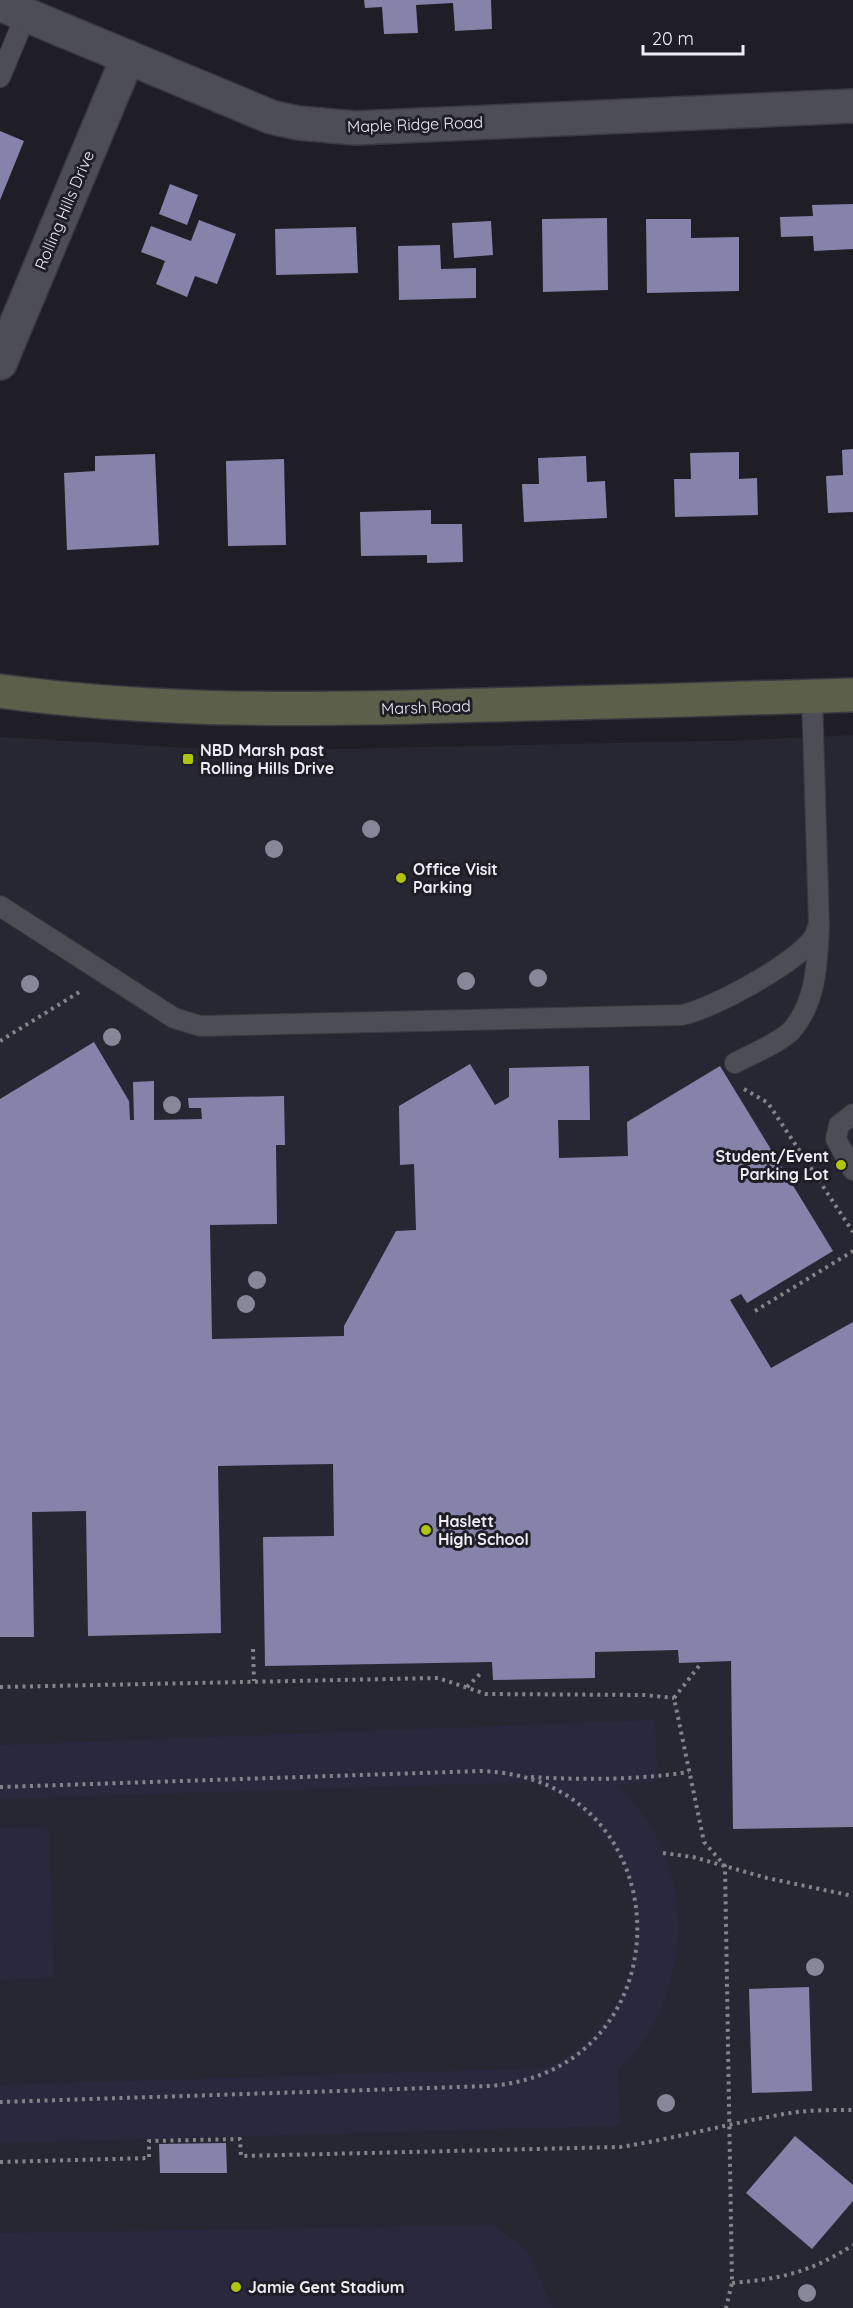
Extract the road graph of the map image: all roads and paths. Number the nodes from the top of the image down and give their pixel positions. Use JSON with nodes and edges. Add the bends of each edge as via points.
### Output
{"nodes":[{"id":1,"x":11,"y":6,"type":"edge"},
{"id":2,"x":128,"y":57,"type":"junction"},
{"id":3,"x":0,"y":77,"type":"edge"},
{"id":4,"x":853,"y":106,"type":"edge"},
{"id":5,"x":0,"y":363,"type":"edge"},
{"id":6,"x":0,"y":691,"type":"edge"},
{"id":7,"x":853,"y":695,"type":"edge"},
{"id":8,"x":812,"y":696,"type":"junction"},
{"id":9,"x":0,"y":906,"type":"edge"},
{"id":10,"x":819,"y":924,"type":"junction"},
{"id":11,"x":735,"y":1063,"type":"dead end"},
{"id":12,"x":737,"y":1085,"type":"dead end"},
{"id":13,"x":853,"y":1114,"type":"edge"},
{"id":14,"x":853,"y":1170,"type":"edge"},
{"id":15,"x":853,"y":1232,"type":"edge"},
{"id":16,"x":853,"y":1251,"type":"edge"},
{"id":17,"x":754,"y":1311,"type":"dead end"},
{"id":18,"x":253,"y":1649,"type":"dead end"},
{"id":19,"x":699,"y":1666,"type":"dead end"},
{"id":20,"x":480,"y":1674,"type":"dead end"},
{"id":21,"x":254,"y":1681,"type":"junction"},
{"id":22,"x":0,"y":1687,"type":"edge"},
{"id":23,"x":466,"y":1688,"type":"junction"},
{"id":24,"x":674,"y":1698,"type":"junction"},
{"id":25,"x":689,"y":1772,"type":"junction"},
{"id":26,"x":521,"y":1776,"type":"junction"},
{"id":27,"x":0,"y":1787,"type":"edge"},
{"id":28,"x":663,"y":1853,"type":"dead end"},
{"id":29,"x":725,"y":1866,"type":"junction"},
{"id":30,"x":853,"y":1896,"type":"edge"},
{"id":31,"x":0,"y":2102,"type":"edge"},
{"id":32,"x":853,"y":2110,"type":"edge"},
{"id":33,"x":729,"y":2125,"type":"junction"},
{"id":34,"x":0,"y":2162,"type":"edge"},
{"id":35,"x":853,"y":2245,"type":"edge"},
{"id":36,"x":732,"y":2283,"type":"junction"},
{"id":37,"x":726,"y":2308,"type":"edge"}],
"edges":[{"from":1,"to":2,"type":"street","name":"Maple Ridge Road"},
{"from":1,"to":3,"type":"lane"},
{"from":2,"to":4,"type":"street","name":"Maple Ridge Road","via":[[271,117],[326,126],[365,128]]},
{"from":2,"to":5,"type":"street","name":"Rolling Hills Drive"},
{"from":6,"to":8,"type":"main road","name":"Marsh Road","via":[[73,701],[220,710]]},
{"from":7,"to":8,"type":"main road","name":"Marsh Road"},
{"from":8,"to":10,"type":"lane"},
{"from":9,"to":10,"type":"lane","via":[[174,1018],[210,1026],[682,1015],[707,1008],[794,956],[814,937]]},
{"from":10,"to":11,"type":"lane","via":[[816,979],[807,1005],[791,1031]]},
{"from":12,"to":15,"type":"path","via":[[768,1103]]},
{"from":13,"to":14,"type":"lane","via":[[839,1125],[836,1139]]},
{"from":16,"to":17,"type":"path"},
{"from":18,"to":21,"type":"path"},
{"from":19,"to":24,"type":"path"},
{"from":20,"to":23,"type":"path"},
{"from":21,"to":22,"type":"path"},
{"from":21,"to":23,"type":"path","via":[[438,1678]]},
{"from":23,"to":24,"type":"path","via":[[486,1694]]},
{"from":24,"to":25,"type":"path"},
{"from":25,"to":26,"type":"path","via":[[658,1777]]},
{"from":25,"to":29,"type":"path","via":[[704,1842]]},
{"from":26,"to":27,"type":"path","via":[[480,1771]]},
{"from":26,"to":31,"type":"path","via":[[564,1794],[603,1828],[622,1860],[636,1900],[638,1942],[632,1976],[609,2020],[572,2057],[532,2077],[490,2086]]},
{"from":28,"to":29,"type":"path"},
{"from":29,"to":30,"type":"path"},
{"from":29,"to":33,"type":"path"},
{"from":32,"to":33,"type":"path","via":[[800,2112]]},
{"from":33,"to":34,"type":"path","via":[[620,2147],[241,2156],[240,2139],[149,2141],[150,2158]]},
{"from":33,"to":36,"type":"path"},
{"from":35,"to":36,"type":"path","via":[[823,2264],[773,2280]]},
{"from":36,"to":37,"type":"path"}]}
